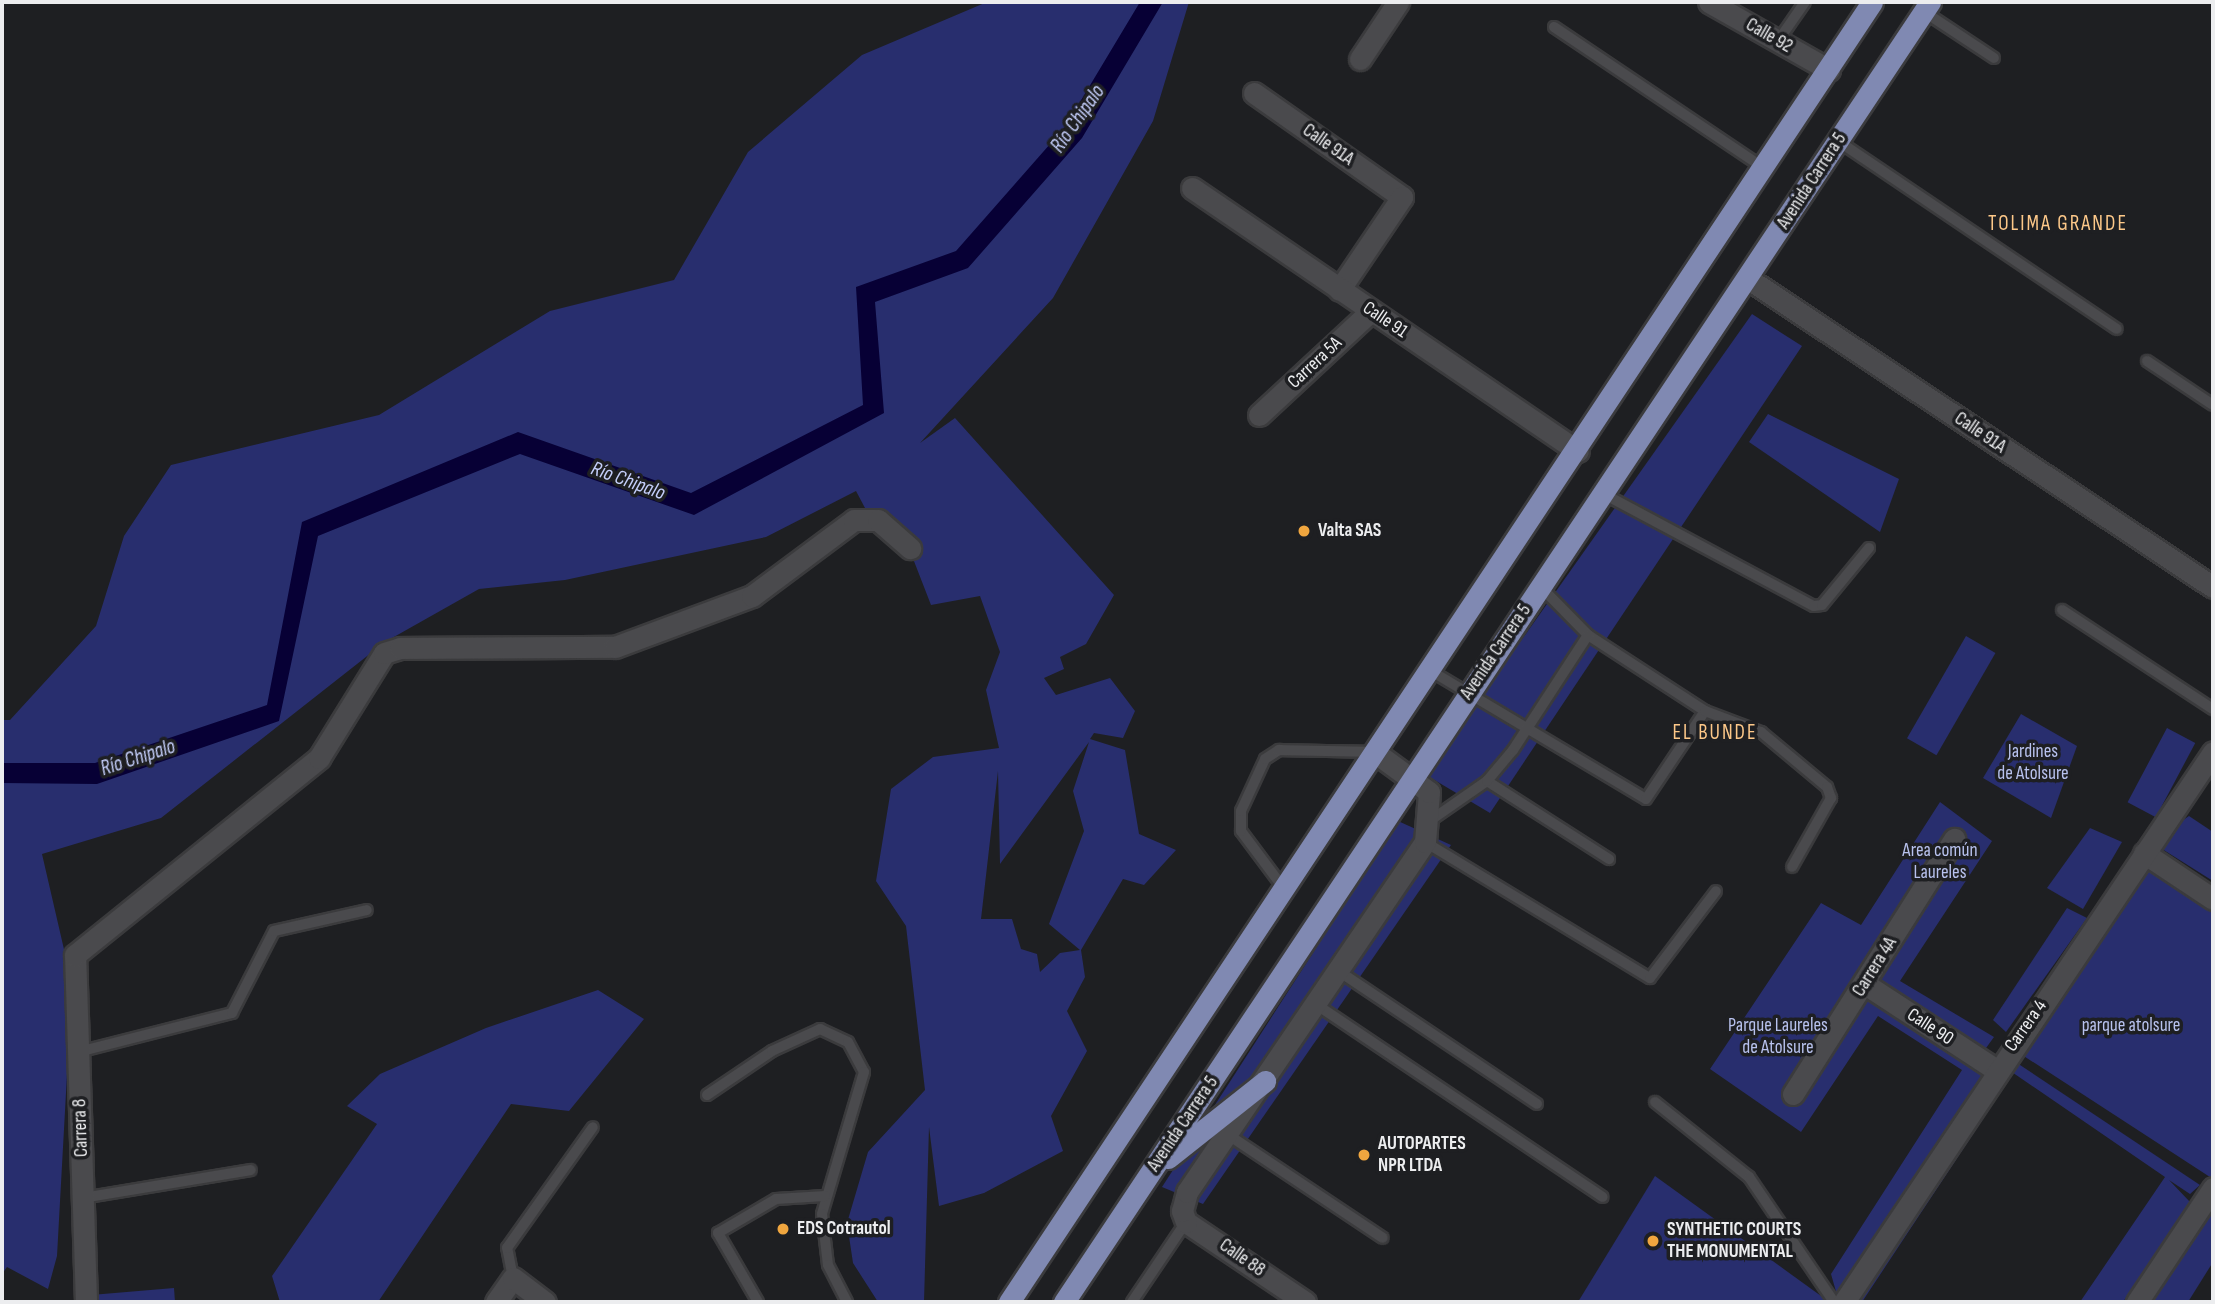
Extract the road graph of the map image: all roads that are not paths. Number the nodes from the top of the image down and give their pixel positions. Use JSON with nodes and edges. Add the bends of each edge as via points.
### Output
{"nodes":[{"id":1,"x":1398,"y":2,"type":"edge"},
{"id":2,"x":1709,"y":2,"type":"edge"},
{"id":3,"x":1805,"y":2,"type":"edge"},
{"id":4,"x":1872,"y":2,"type":"edge"},
{"id":5,"x":1926,"y":6,"type":"edge"},
{"id":6,"x":1554,"y":27,"type":"dead end"},
{"id":7,"x":1778,"y":41,"type":"junction"},
{"id":8,"x":1994,"y":58,"type":"dead end"},
{"id":9,"x":1360,"y":60,"type":"dead end"},
{"id":10,"x":1829,"y":70,"type":"junction"},
{"id":11,"x":1254,"y":93,"type":"dead end"},
{"id":12,"x":1838,"y":141,"type":"junction"},
{"id":13,"x":1764,"y":169,"type":"junction"},
{"id":14,"x":1192,"y":188,"type":"dead end"},
{"id":15,"x":1747,"y":278,"type":"junction"},
{"id":16,"x":1339,"y":290,"type":"junction"},
{"id":17,"x":1371,"y":311,"type":"junction"},
{"id":18,"x":2118,"y":329,"type":"dead end"},
{"id":19,"x":2147,"y":361,"type":"dead end"},
{"id":20,"x":2213,"y":405,"type":"edge"},
{"id":21,"x":1259,"y":415,"type":"dead end"},
{"id":22,"x":1578,"y":451,"type":"junction"},
{"id":23,"x":1602,"y":494,"type":"junction"},
{"id":24,"x":910,"y":548,"type":"dead end"},
{"id":25,"x":1869,"y":548,"type":"dead end"},
{"id":26,"x":1540,"y":586,"type":"junction"},
{"id":27,"x":2213,"y":587,"type":"edge"},
{"id":28,"x":2062,"y":610,"type":"dead end"},
{"id":29,"x":1588,"y":635,"type":"junction"},
{"id":30,"x":1431,"y":671,"type":"junction"},
{"id":31,"x":1468,"y":694,"type":"junction"},
{"id":32,"x":2213,"y":709,"type":"edge"},
{"id":33,"x":1705,"y":711,"type":"junction"},
{"id":34,"x":1526,"y":727,"type":"junction"},
{"id":35,"x":1377,"y":752,"type":"junction"},
{"id":36,"x":2213,"y":752,"type":"edge"},
{"id":37,"x":1414,"y":776,"type":"junction"},
{"id":38,"x":1487,"y":781,"type":"junction"},
{"id":39,"x":1432,"y":820,"type":"junction"},
{"id":40,"x":1954,"y":839,"type":"dead end"},
{"id":41,"x":1425,"y":842,"type":"junction"},
{"id":42,"x":2144,"y":853,"type":"junction"},
{"id":43,"x":1609,"y":859,"type":"dead end"},
{"id":44,"x":1792,"y":867,"type":"dead end"},
{"id":45,"x":1285,"y":890,"type":"junction"},
{"id":46,"x":1716,"y":891,"type":"dead end"},
{"id":47,"x":2213,"y":899,"type":"edge"},
{"id":48,"x":367,"y":910,"type":"dead end"},
{"id":49,"x":1340,"y":972,"type":"junction"},
{"id":50,"x":1864,"y":984,"type":"junction"},
{"id":51,"x":1317,"y":1004,"type":"junction"},
{"id":52,"x":78,"y":1052,"type":"junction"},
{"id":53,"x":1995,"y":1069,"type":"junction"},
{"id":54,"x":1265,"y":1081,"type":"junction"},
{"id":55,"x":1793,"y":1094,"type":"dead end"},
{"id":56,"x":707,"y":1095,"type":"dead end"},
{"id":57,"x":1655,"y":1102,"type":"dead end"},
{"id":58,"x":1537,"y":1104,"type":"dead end"},
{"id":59,"x":593,"y":1127,"type":"dead end"},
{"id":60,"x":1227,"y":1134,"type":"junction"},
{"id":61,"x":251,"y":1170,"type":"dead end"},
{"id":62,"x":1152,"y":1171,"type":"junction"},
{"id":63,"x":2213,"y":1188,"type":"edge"},
{"id":64,"x":825,"y":1196,"type":"junction"},
{"id":65,"x":82,"y":1198,"type":"junction"},
{"id":66,"x":1603,"y":1198,"type":"dead end"},
{"id":67,"x":1184,"y":1217,"type":"junction"},
{"id":68,"x":1382,"y":1238,"type":"dead end"},
{"id":69,"x":513,"y":1279,"type":"junction"},
{"id":70,"x":86,"y":1302,"type":"edge"},
{"id":71,"x":496,"y":1302,"type":"edge"},
{"id":72,"x":545,"y":1302,"type":"edge"},
{"id":73,"x":758,"y":1302,"type":"edge"},
{"id":74,"x":847,"y":1302,"type":"edge"},
{"id":75,"x":1009,"y":1302,"type":"edge"},
{"id":76,"x":1063,"y":1302,"type":"edge"},
{"id":77,"x":1132,"y":1302,"type":"edge"},
{"id":78,"x":1305,"y":1302,"type":"edge"},
{"id":79,"x":1834,"y":1302,"type":"edge"},
{"id":80,"x":1844,"y":1302,"type":"edge"},
{"id":81,"x":2137,"y":1302,"type":"edge"}],
"edges":[{"from":1,"to":9,"type":"street"},
{"from":2,"to":7,"type":"street","name":"Calle 92"},
{"from":3,"to":7,"type":"lane"},
{"from":4,"to":10,"type":"main road"},
{"from":5,"to":8,"type":"lane"},
{"from":5,"to":12,"type":"main road","name":"Avenida Carrera 5"},
{"from":6,"to":13,"type":"lane"},
{"from":7,"to":10,"type":"street","name":"Calle 92"},
{"from":10,"to":13,"type":"main road"},
{"from":11,"to":16,"type":"street","name":"Calle 91A","via":[[1402,197]]},
{"from":12,"to":15,"type":"main road","name":"Avenida Carrera 5"},
{"from":12,"to":18,"type":"lane"},
{"from":13,"to":22,"type":"main road"},
{"from":14,"to":16,"type":"street","name":"Calle 91"},
{"from":15,"to":23,"type":"main road","name":"Avenida Carrera 5"},
{"from":15,"to":27,"type":"street","name":"Calle 91A"},
{"from":16,"to":17,"type":"street","name":"Calle 91"},
{"from":17,"to":21,"type":"street","name":"Carrera 5A"},
{"from":17,"to":22,"type":"street","name":"Calle 91"},
{"from":19,"to":20,"type":"lane"},
{"from":22,"to":30,"type":"main road"},
{"from":23,"to":25,"type":"lane","via":[[1814,606],[1822,605]]},
{"from":23,"to":26,"type":"main road","name":"Avenida Carrera 5"},
{"from":24,"to":52,"type":"street","name":"Carrera 8","via":[[878,520],[854,520],[752,596],[615,647],[400,648],[384,653],[319,758],[75,955]]},
{"from":26,"to":29,"type":"lane"},
{"from":26,"to":31,"type":"main road","name":"Avenida Carrera 5"},
{"from":28,"to":32,"type":"lane"},
{"from":29,"to":33,"type":"lane"},
{"from":29,"to":34,"type":"lane"},
{"from":30,"to":31,"type":"lane"},
{"from":30,"to":35,"type":"main road"},
{"from":31,"to":34,"type":"lane"},
{"from":31,"to":37,"type":"main road","name":"Avenida Carrera 5"},
{"from":33,"to":34,"type":"lane","via":[[1646,799]]},
{"from":33,"to":44,"type":"lane","via":[[1761,732],[1827,787],[1831,798]]},
{"from":34,"to":38,"type":"lane"},
{"from":35,"to":37,"type":"street"},
{"from":35,"to":45,"type":"main road"},
{"from":35,"to":45,"type":"lane","via":[[1279,750],[1265,759],[1241,811],[1241,831]]},
{"from":36,"to":42,"type":"street","name":"Carrera 4"},
{"from":37,"to":39,"type":"street","via":[[1429,792]]},
{"from":37,"to":62,"type":"main road","name":"Avenida Carrera 5"},
{"from":38,"to":39,"type":"lane"},
{"from":38,"to":43,"type":"lane"},
{"from":39,"to":41,"type":"street"},
{"from":40,"to":50,"type":"street","name":"Carrera 4A"},
{"from":41,"to":46,"type":"lane","via":[[1650,978]]},
{"from":41,"to":49,"type":"street"},
{"from":42,"to":47,"type":"street"},
{"from":42,"to":53,"type":"street","name":"Carrera 4"},
{"from":45,"to":75,"type":"main road"},
{"from":48,"to":52,"type":"lane","via":[[274,931],[232,1013]]},
{"from":49,"to":51,"type":"street"},
{"from":49,"to":58,"type":"lane"},
{"from":50,"to":53,"type":"street","name":"Calle 90"},
{"from":50,"to":55,"type":"street","name":"Carrera 4A"},
{"from":51,"to":54,"type":"street"},
{"from":51,"to":66,"type":"lane"},
{"from":52,"to":65,"type":"street","name":"Carrera 8"},
{"from":53,"to":80,"type":"street","name":"Carrera 4"},
{"from":54,"to":60,"type":"street"},
{"from":54,"to":62,"type":"main road"},
{"from":56,"to":64,"type":"lane","via":[[772,1051],[820,1029],[848,1042],[864,1072]]},
{"from":57,"to":79,"type":"lane","via":[[1749,1177]]},
{"from":59,"to":69,"type":"lane","via":[[507,1248]]},
{"from":60,"to":67,"type":"street","via":[[1187,1192]]},
{"from":60,"to":68,"type":"lane"},
{"from":61,"to":65,"type":"lane"},
{"from":62,"to":76,"type":"main road","name":"Avenida Carrera 5"},
{"from":63,"to":81,"type":"street"},
{"from":64,"to":73,"type":"lane","via":[[776,1199],[718,1233]]},
{"from":64,"to":74,"type":"lane","via":[[824,1248]]},
{"from":65,"to":70,"type":"street","name":"Carrera 8"},
{"from":67,"to":77,"type":"lane"},
{"from":67,"to":78,"type":"street","name":"Calle 88"},
{"from":69,"to":71,"type":"street"},
{"from":69,"to":72,"type":"street"}]}
